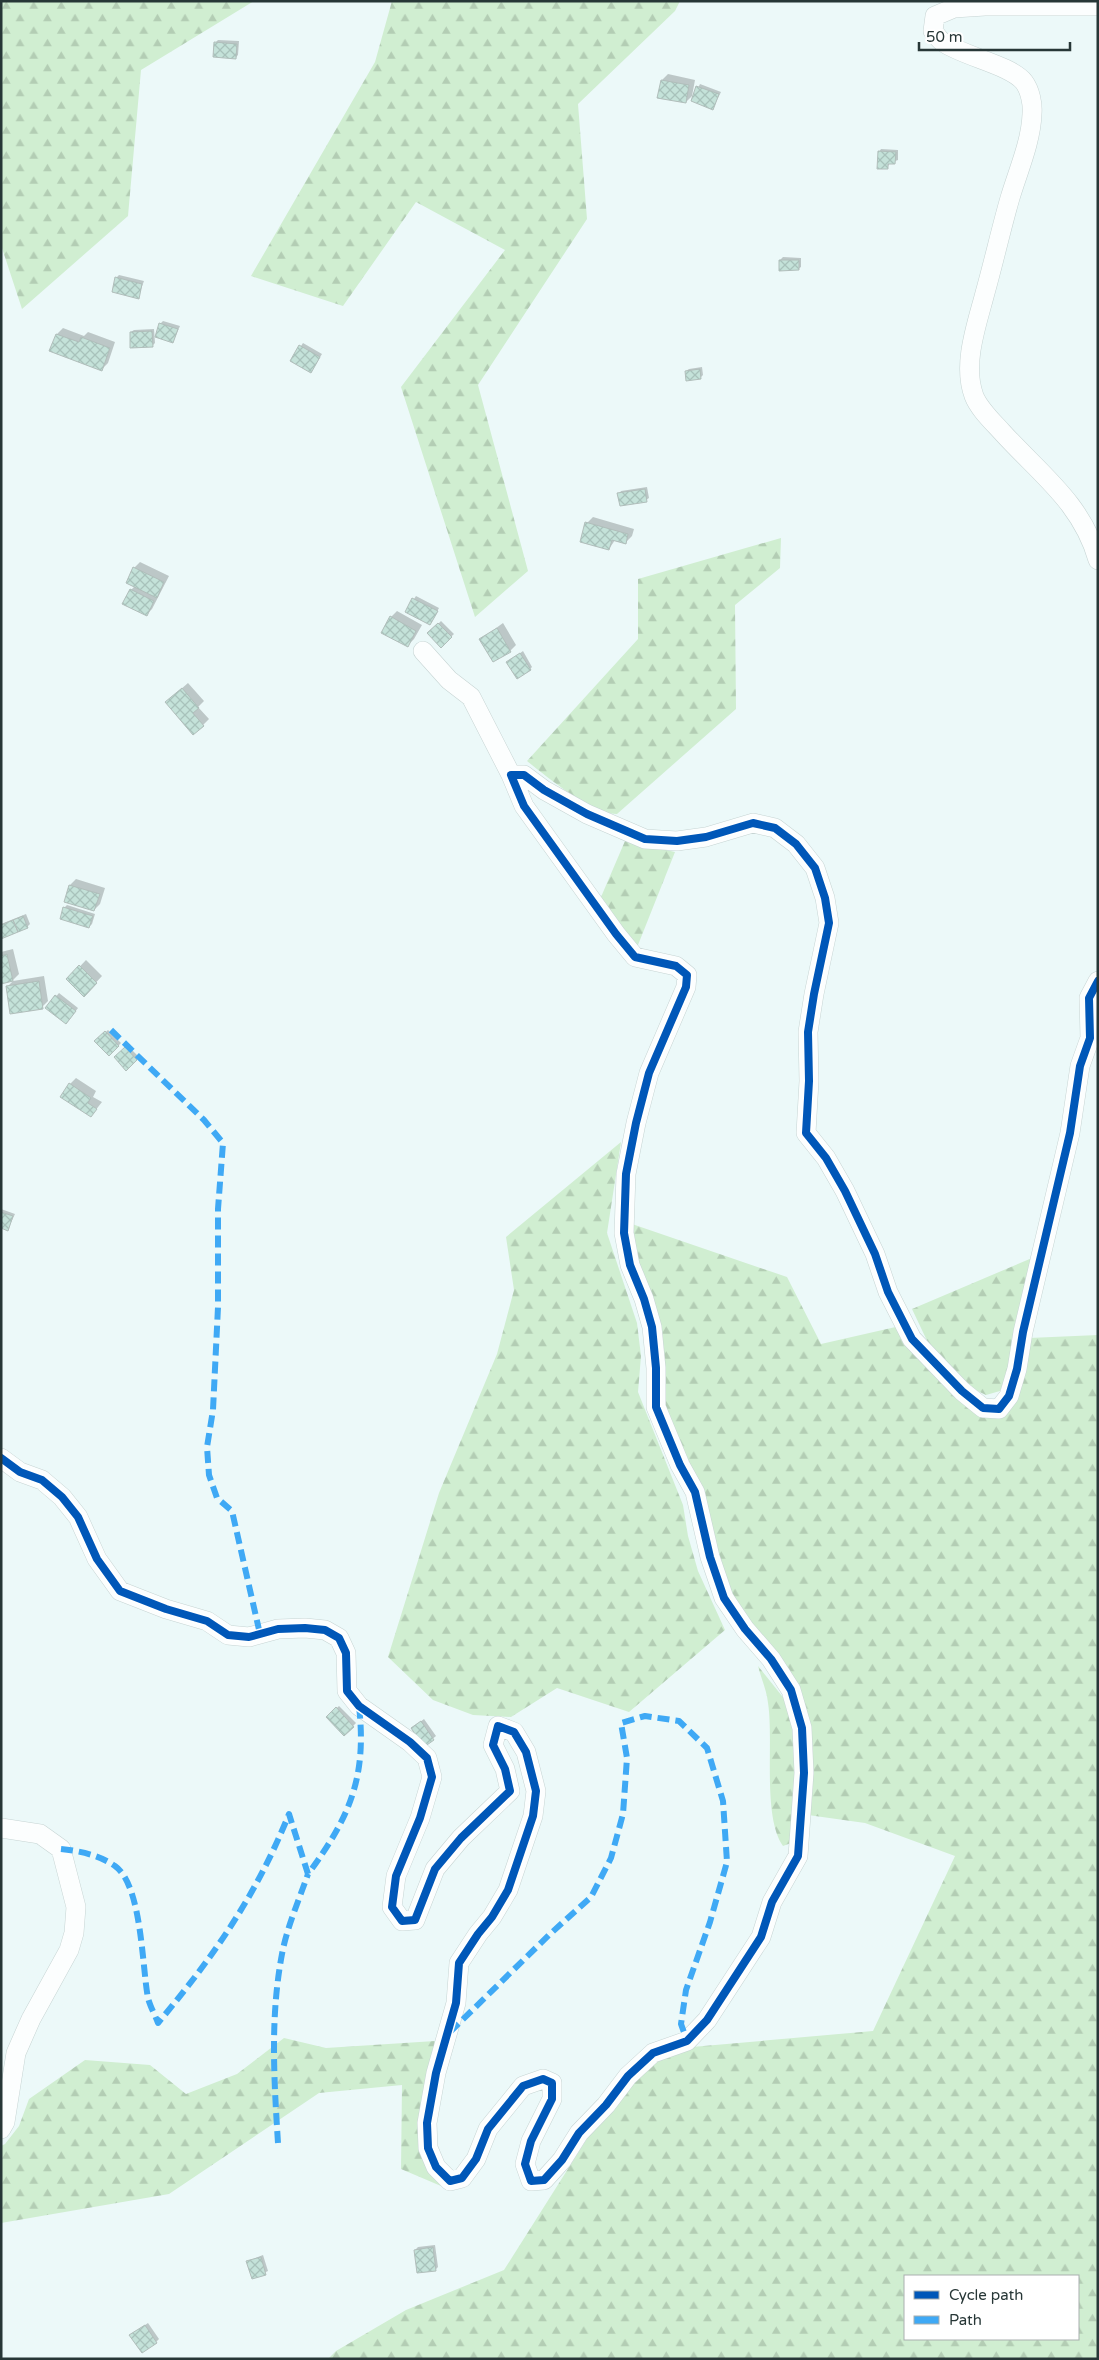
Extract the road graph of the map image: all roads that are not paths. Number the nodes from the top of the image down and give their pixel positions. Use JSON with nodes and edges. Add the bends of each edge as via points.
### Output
{"nodes":[{"id":1,"x":1098,"y":6,"type":"edge"},
{"id":2,"x":1098,"y":560,"type":"edge"},
{"id":3,"x":422,"y":651,"type":"dead end"},
{"id":4,"x":511,"y":775,"type":"junction"},
{"id":5,"x":1098,"y":981,"type":"edge"},
{"id":6,"x":1,"y":1458,"type":"edge"},
{"id":7,"x":1,"y":1828,"type":"edge"},
{"id":8,"x":1,"y":2129,"type":"edge"}],
"edges":[{"from":1,"to":2,"type":"street","via":[[954,8],[935,16],[933,31],[942,42],[1007,70],[1024,81],[1031,98],[1030,132],[974,334],[969,374],[975,397],[985,410],[1075,510],[1092,538]]},
{"from":3,"to":4,"type":"street","via":[[449,680],[471,697]]},
{"from":4,"to":5,"type":"street","via":[[524,775],[586,814],[645,839],[677,841],[706,837],[753,823],[775,828],[796,844],[815,868],[829,923],[808,1032],[806,1133],[826,1158],[845,1191],[912,1339],[982,1408],[999,1409],[1009,1396],[1018,1370],[1023,1332],[1070,1134],[1080,1066],[1090,1038],[1090,998]]},
{"from":4,"to":6,"type":"street","via":[[524,806],[636,957],[676,966],[686,975],[686,987],[649,1073],[636,1123],[626,1174],[624,1233],[630,1265],[652,1327],[656,1407],[695,1492],[710,1557],[724,1598],[791,1690],[802,1728],[804,1773],[798,1856],[772,1902],[761,1937],[739,1973],[707,2020],[687,2041],[653,2053],[628,2076],[544,2180],[531,2181],[525,2164],[552,2099],[552,2083],[543,2079],[523,2086],[488,2129],[476,2159],[462,2178],[450,2181],[436,2167],[428,2148],[427,2123],[436,2073],[456,2003],[459,1963],[508,1890],[533,1816],[536,1791],[526,1752],[514,1732],[498,1726],[493,1745],[505,1769],[510,1791],[461,1838],[435,1869],[415,1920],[402,1921],[392,1907],[396,1876],[420,1818],[432,1777],[427,1758],[359,1706],[347,1691],[346,1653],[339,1638],[326,1630],[305,1628],[278,1629],[249,1637],[228,1635],[207,1621],[158,1607],[120,1591],[97,1559],[78,1516],[62,1496],[42,1480],[20,1472]]},
{"from":7,"to":8,"type":"street","via":[[40,1834],[61,1849],[76,1907],[69,1950],[16,2053],[6,2122]]}]}
